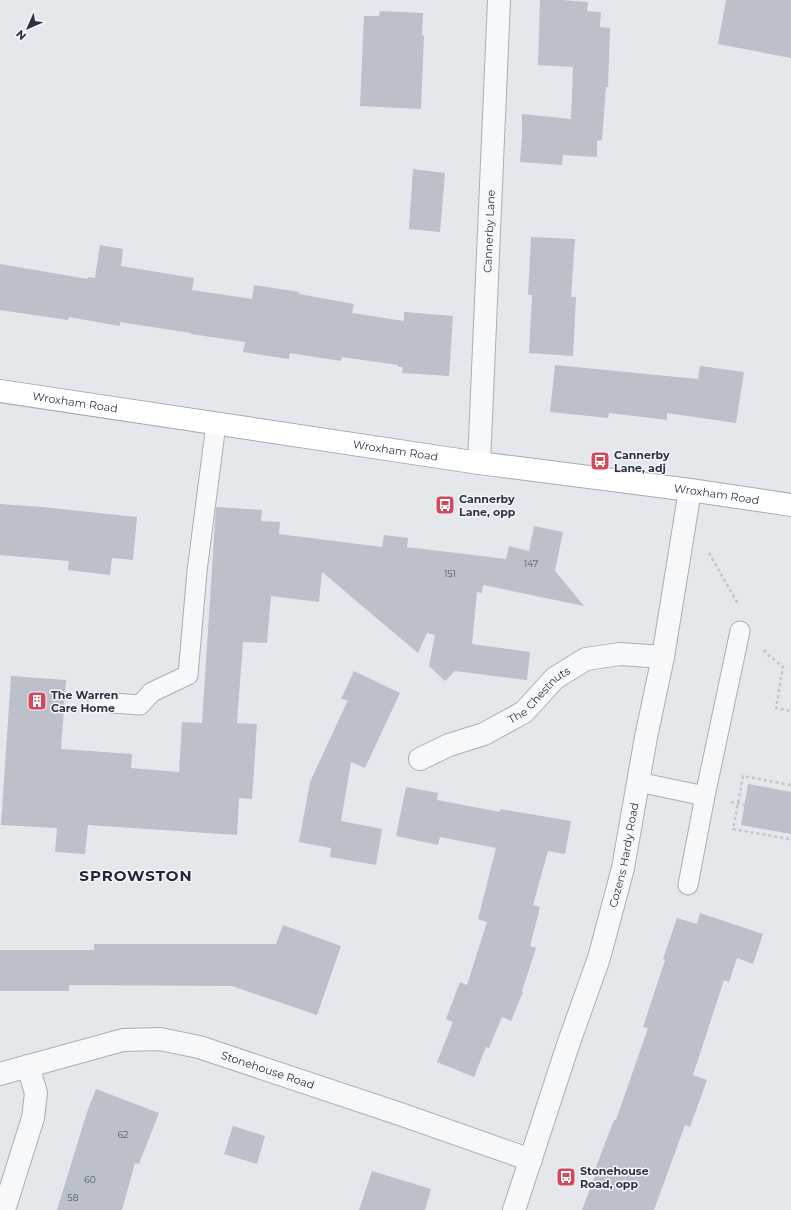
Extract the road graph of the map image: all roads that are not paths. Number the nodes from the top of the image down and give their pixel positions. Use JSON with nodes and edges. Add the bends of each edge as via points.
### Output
{"nodes":[{"id":1,"x":499,"y":0,"type":"edge"},
{"id":2,"x":0,"y":391,"type":"edge"},
{"id":3,"x":216,"y":424,"type":"junction"},
{"id":4,"x":479,"y":463,"type":"junction"},
{"id":5,"x":690,"y":490,"type":"junction"},
{"id":6,"x":791,"y":505,"type":"edge"},
{"id":7,"x":740,"y":631,"type":"dead end"},
{"id":8,"x":663,"y":658,"type":"junction"},
{"id":9,"x":98,"y":702,"type":"dead end"},
{"id":10,"x":420,"y":759,"type":"dead end"},
{"id":11,"x":638,"y":782,"type":"junction"},
{"id":12,"x":705,"y":796,"type":"junction"},
{"id":13,"x":688,"y":885,"type":"dead end"},
{"id":14,"x":28,"y":1066,"type":"junction"},
{"id":15,"x":0,"y":1074,"type":"edge"},
{"id":16,"x":531,"y":1160,"type":"junction"},
{"id":17,"x":4,"y":1210,"type":"edge"},
{"id":18,"x":514,"y":1210,"type":"edge"}],
"edges":[{"from":1,"to":4,"type":"street","name":"Cannerby Lane"},
{"from":2,"to":3,"type":"main road","name":"Wroxham Road"},
{"from":3,"to":4,"type":"main road","name":"Wroxham Road"},
{"from":3,"to":9,"type":"lane","via":[[197,571],[188,675],[152,692],[140,705]]},
{"from":4,"to":5,"type":"main road","name":"Wroxham Road"},
{"from":5,"to":6,"type":"main road","name":"Wroxham Road"},
{"from":5,"to":8,"type":"street","name":"Cozens Hardy Road"},
{"from":7,"to":12,"type":"lane"},
{"from":8,"to":10,"type":"street","name":"The Chestnuts","via":[[620,654],[586,659],[555,678],[524,712],[484,734],[449,745]]},
{"from":8,"to":11,"type":"street","name":"Cozens Hardy Road"},
{"from":11,"to":12,"type":"lane"},
{"from":11,"to":16,"type":"street","name":"Cozens Hardy Road","via":[[623,868],[599,958]]},
{"from":12,"to":13,"type":"lane"},
{"from":14,"to":15,"type":"street","name":"Stonehouse Road"},
{"from":14,"to":16,"type":"street","name":"Stonehouse Road","via":[[123,1040],[160,1039],[199,1047]]},
{"from":14,"to":17,"type":"street","via":[[36,1093],[33,1118]]},
{"from":16,"to":18,"type":"street","name":"Cozens Hardy Road"}]}
